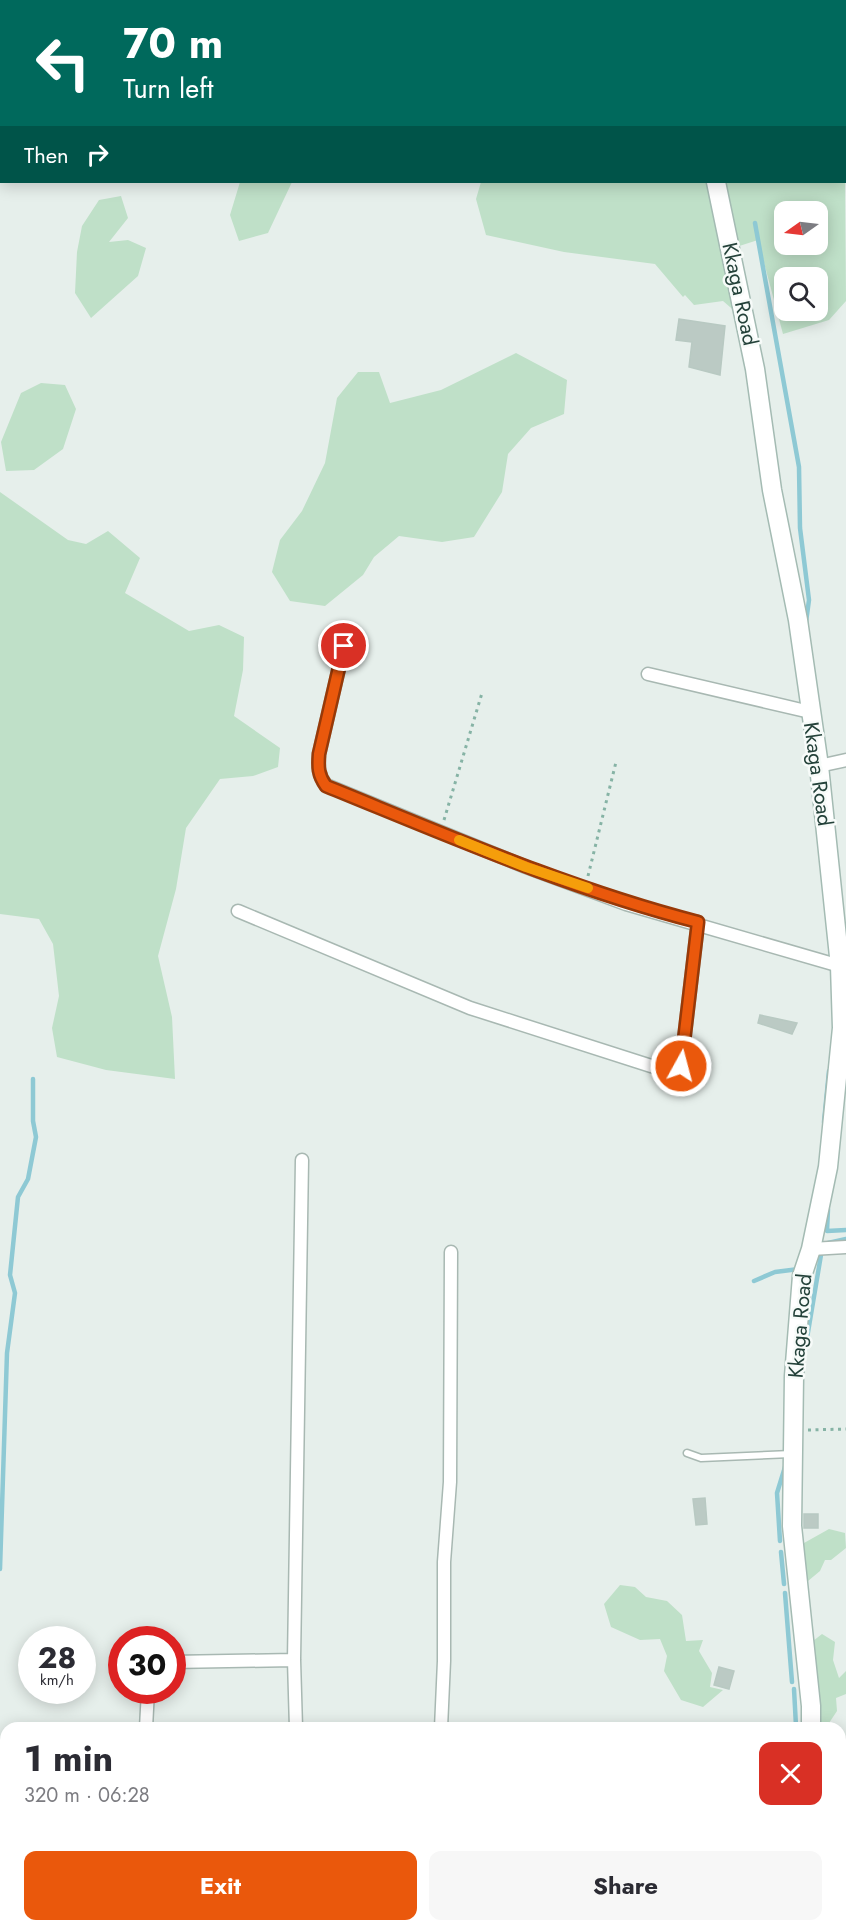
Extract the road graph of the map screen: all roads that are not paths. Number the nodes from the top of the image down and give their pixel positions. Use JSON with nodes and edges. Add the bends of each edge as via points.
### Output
{"nodes":[{"id":1,"x":716,"y":183,"type":"edge"},
{"id":2,"x":344,"y":646,"type":"dead end"},
{"id":3,"x":648,"y":674,"type":"dead end"},
{"id":4,"x":810,"y":712,"type":"junction"},
{"id":5,"x":846,"y":760,"type":"edge"},
{"id":6,"x":819,"y":766,"type":"junction"},
{"id":7,"x":238,"y":911,"type":"dead end"},
{"id":8,"x":698,"y":922,"type":"junction"},
{"id":9,"x":840,"y":966,"type":"junction"},
{"id":10,"x":302,"y":1160,"type":"dead end"},
{"id":11,"x":846,"y":1246,"type":"edge"},
{"id":12,"x":811,"y":1249,"type":"junction"},
{"id":13,"x":452,"y":1252,"type":"dead end"},
{"id":14,"x":687,"y":1453,"type":"dead end"},
{"id":15,"x":792,"y":1454,"type":"junction"},
{"id":16,"x":294,"y":1660,"type":"junction"},
{"id":17,"x":186,"y":1662,"type":"edge"},
{"id":18,"x":147,"y":1704,"type":"edge"},
{"id":19,"x":146,"y":1722,"type":"edge"},
{"id":20,"x":296,"y":1722,"type":"edge"},
{"id":21,"x":441,"y":1722,"type":"edge"},
{"id":22,"x":811,"y":1722,"type":"edge"}],
"edges":[{"from":1,"to":4,"type":"street","name":"Kkaga Road","via":[[755,369]]},
{"from":2,"to":8,"type":"street","via":[[319,754],[320,777],[326,786],[526,867],[626,903]]},
{"from":3,"to":4,"type":"street"},
{"from":4,"to":6,"type":"street","name":"Kkaga Road"},
{"from":5,"to":6,"type":"street"},
{"from":6,"to":9,"type":"street","name":"Kkaga Road"},
{"from":7,"to":8,"type":"street","via":[[470,1008],[673,1073],[681,1066]]},
{"from":8,"to":9,"type":"street"},
{"from":9,"to":12,"type":"street","name":"Kkaga Road","via":[[842,1028],[829,1156]]},
{"from":10,"to":16,"type":"street"},
{"from":11,"to":12,"type":"street"},
{"from":12,"to":15,"type":"street","name":"Kkaga Road","via":[[802,1276]]},
{"from":13,"to":21,"type":"street","via":[[450,1482]]},
{"from":14,"to":15,"type":"lane","via":[[701,1458]]},
{"from":15,"to":22,"type":"street","name":"Kkaga Road","via":[[792,1526]]},
{"from":16,"to":17,"type":"street"},
{"from":16,"to":20,"type":"street"},
{"from":18,"to":19,"type":"street"}]}
